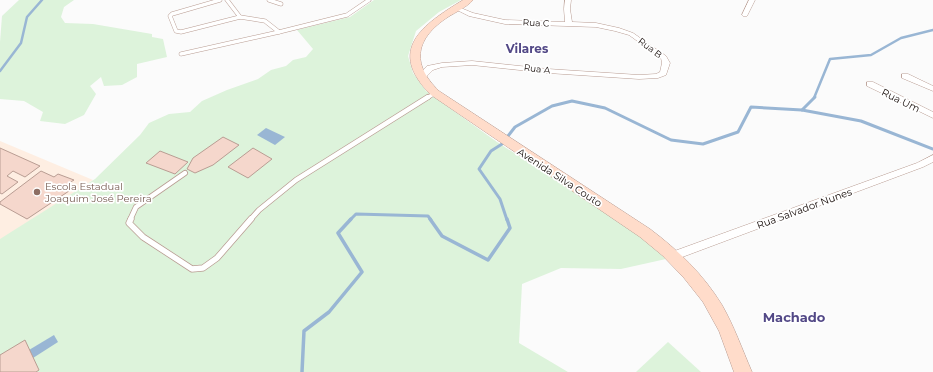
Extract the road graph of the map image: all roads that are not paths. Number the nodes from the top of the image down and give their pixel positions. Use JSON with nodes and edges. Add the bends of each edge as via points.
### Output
{"nodes":[{"id":1,"x":220,"y":0,"type":"edge"},
{"id":2,"x":227,"y":0,"type":"edge"},
{"id":3,"x":269,"y":0,"type":"edge"},
{"id":4,"x":369,"y":0,"type":"edge"},
{"id":5,"x":469,"y":0,"type":"edge"},
{"id":6,"x":568,"y":0,"type":"edge"},
{"id":7,"x":752,"y":0,"type":"edge"},
{"id":8,"x":281,"y":4,"type":"dead end"},
{"id":9,"x":456,"y":8,"type":"junction"},
{"id":10,"x":745,"y":15,"type":"dead end"},
{"id":11,"x":240,"y":17,"type":"junction"},
{"id":12,"x":569,"y":25,"type":"junction"},
{"id":13,"x":617,"y":29,"type":"joint"},
{"id":14,"x":279,"y":32,"type":"junction"},
{"id":15,"x":181,"y":54,"type":"dead end"},
{"id":16,"x":421,"y":76,"type":"junction"},
{"id":17,"x":658,"y":76,"type":"joint"},
{"id":18,"x":905,"y":76,"type":"dead end"},
{"id":19,"x":870,"y":84,"type":"dead end"},
{"id":20,"x":933,"y":89,"type":"edge"},
{"id":21,"x":434,"y":93,"type":"junction"},
{"id":22,"x":933,"y":115,"type":"edge"},
{"id":23,"x":933,"y":158,"type":"edge"},
{"id":24,"x":185,"y":173,"type":"dead end"},
{"id":25,"x":674,"y":256,"type":"junction"},
{"id":26,"x":743,"y":372,"type":"edge"}],
"edges":[{"from":1,"to":11,"type":"lane","via":[[172,14],[170,16],[176,31],[181,32]]},
{"from":2,"to":11,"type":"lane"},
{"from":3,"to":8,"type":"lane"},
{"from":4,"to":14,"type":"lane","via":[[347,15]]},
{"from":5,"to":9,"type":"main road","name":"Avenida Silva Couto"},
{"from":6,"to":12,"type":"street"},
{"from":7,"to":10,"type":"street"},
{"from":9,"to":12,"type":"street","name":"Rua C","via":[[471,15],[505,22]]},
{"from":9,"to":16,"type":"main road","name":"Avenida Silva Couto","via":[[430,26],[419,40],[415,62]]},
{"from":11,"to":14,"type":"lane","via":[[265,21]]},
{"from":12,"to":13,"type":"street","name":"Rua C","via":[[596,25]]},
{"from":13,"to":17,"type":"street","name":"Rua B","via":[[631,34],[664,58],[666,63],[663,73]]},
{"from":14,"to":15,"type":"lane"},
{"from":16,"to":17,"type":"street","name":"Rua A","via":[[430,68],[472,63],[548,71]]},
{"from":16,"to":21,"type":"main road","name":"Avenida Silva Couto","via":[[423,82]]},
{"from":18,"to":20,"type":"street"},
{"from":19,"to":22,"type":"street","name":"Rua Um"},
{"from":21,"to":24,"type":"lane","via":[[296,180],[259,210],[217,258],[203,268],[192,268],[143,237],[129,223],[136,207]]},
{"from":21,"to":25,"type":"main road","name":"Avenida Silva Couto","via":[[645,232]]},
{"from":23,"to":25,"type":"street","name":"Rua Salvador Nunes"},
{"from":25,"to":26,"type":"main road","name":"Avenida Silva Couto","via":[[716,309]]}]}
